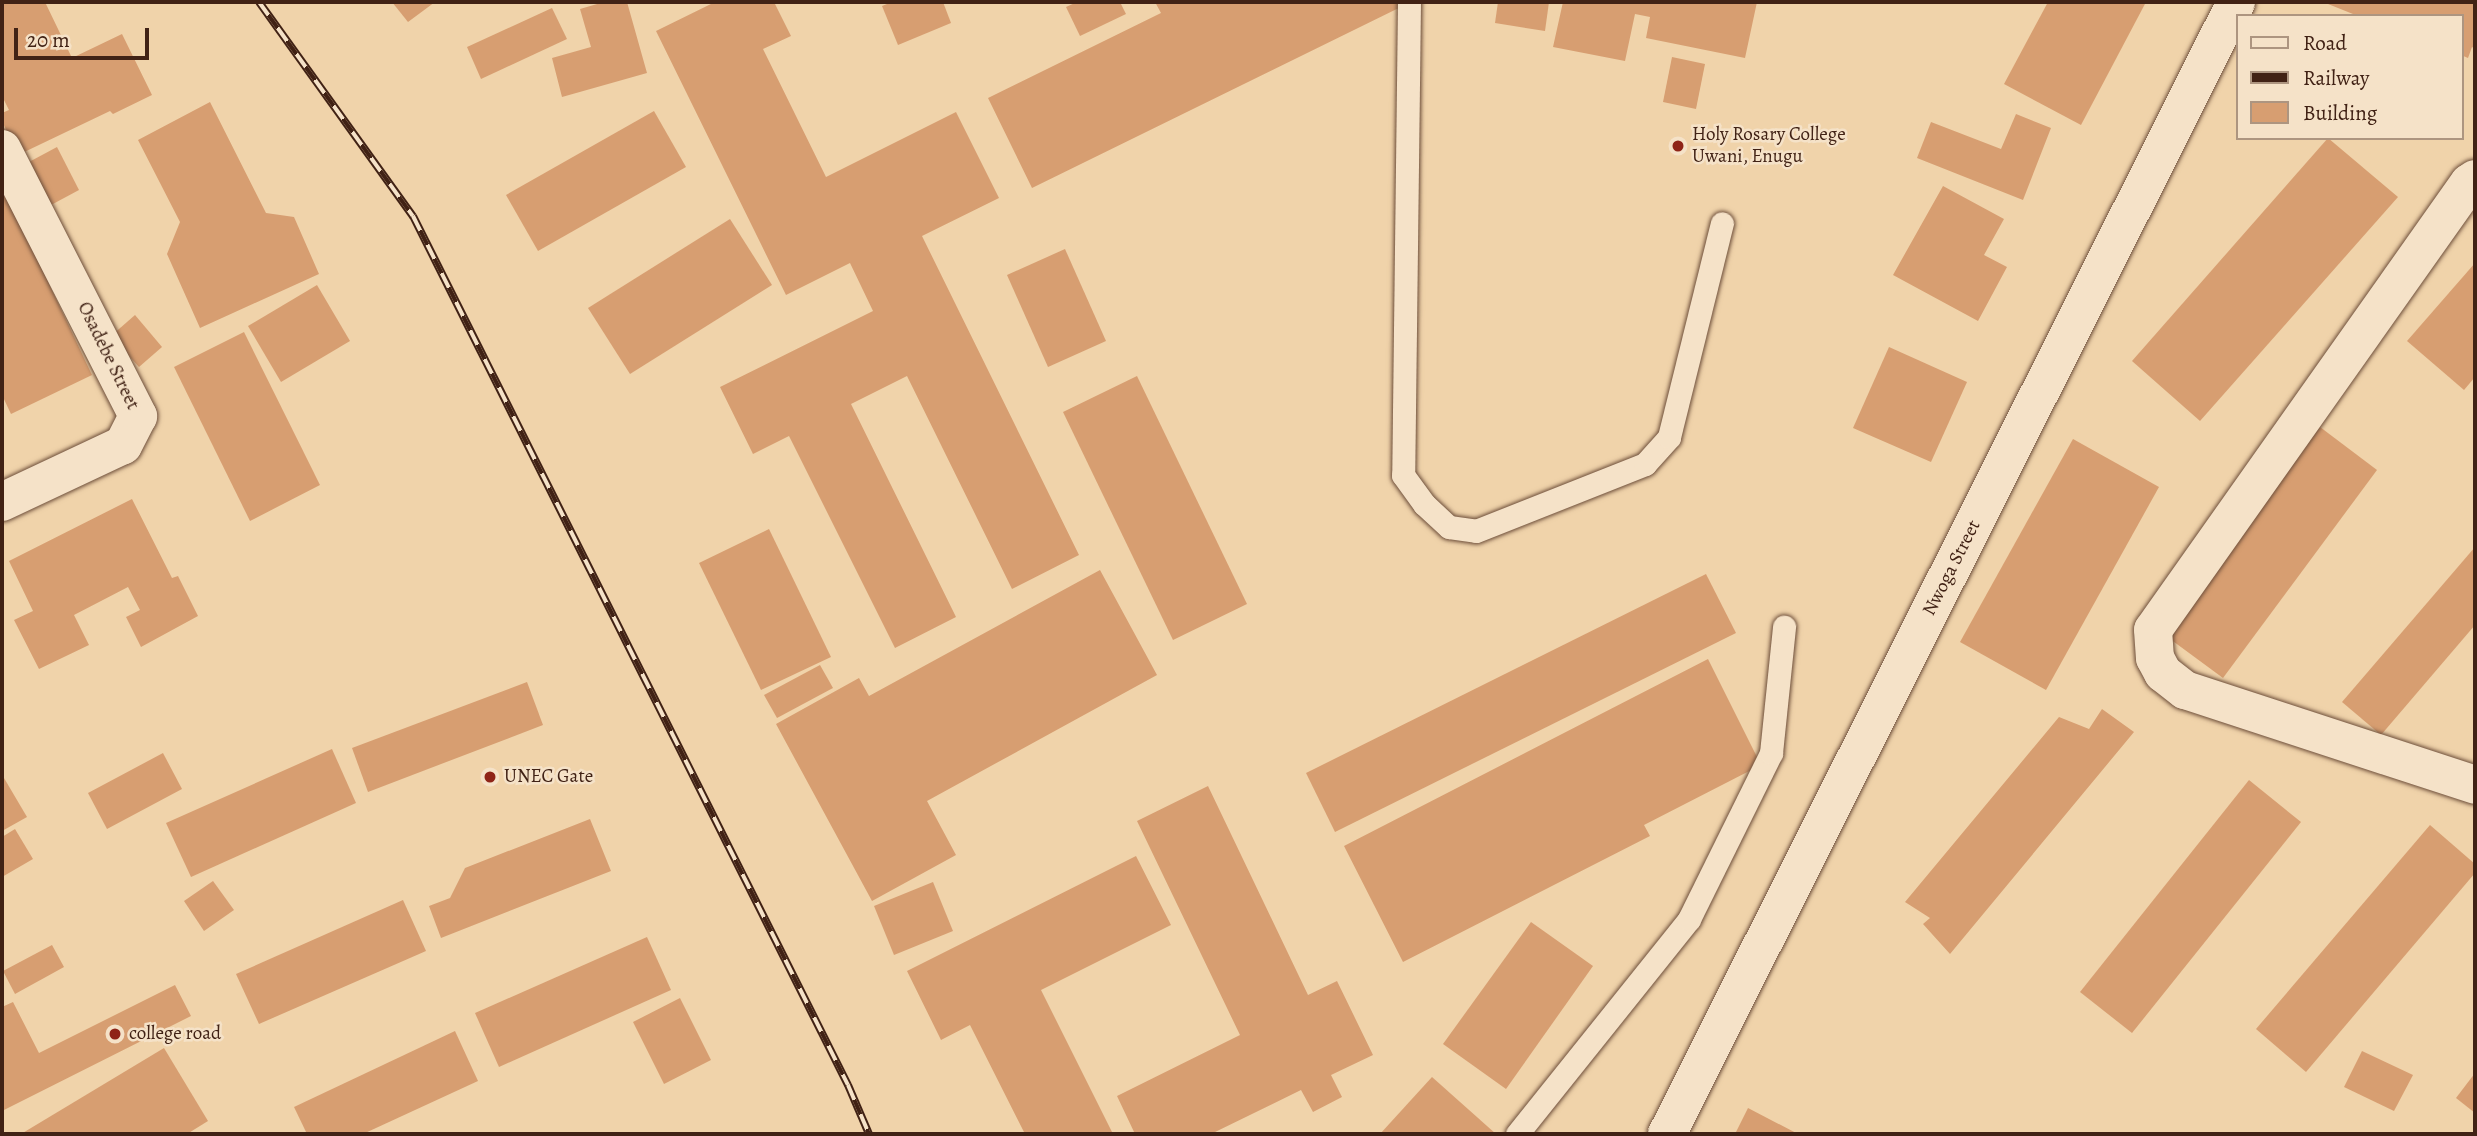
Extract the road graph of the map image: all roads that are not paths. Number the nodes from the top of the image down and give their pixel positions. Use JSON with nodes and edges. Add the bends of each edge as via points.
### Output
{"nodes":[{"id":1,"x":1409,"y":2,"type":"edge"},
{"id":2,"x":2236,"y":2,"type":"edge"},
{"id":3,"x":2,"y":149,"type":"edge"},
{"id":4,"x":2475,"y":179,"type":"edge"},
{"id":5,"x":1722,"y":223,"type":"dead end"},
{"id":6,"x":2,"y":502,"type":"edge"},
{"id":7,"x":1784,"y":627,"type":"dead end"},
{"id":8,"x":2470,"y":774,"type":"edge"},
{"id":9,"x":1517,"y":1134,"type":"edge"},
{"id":10,"x":1667,"y":1134,"type":"edge"}],
"edges":[{"from":1,"to":5,"type":"lane","via":[[1403,475],[1449,527],[1476,531],[1645,464],[1669,437]]},
{"from":2,"to":10,"type":"street","name":"Nwoga Street"},
{"from":3,"to":6,"type":"street","name":"Osadebe Street","via":[[138,416],[122,445]]},
{"from":4,"to":8,"type":"street","via":[[2154,630],[2159,666],[2185,690]]},
{"from":7,"to":9,"type":"lane","via":[[1771,753],[1689,919]]}]}
